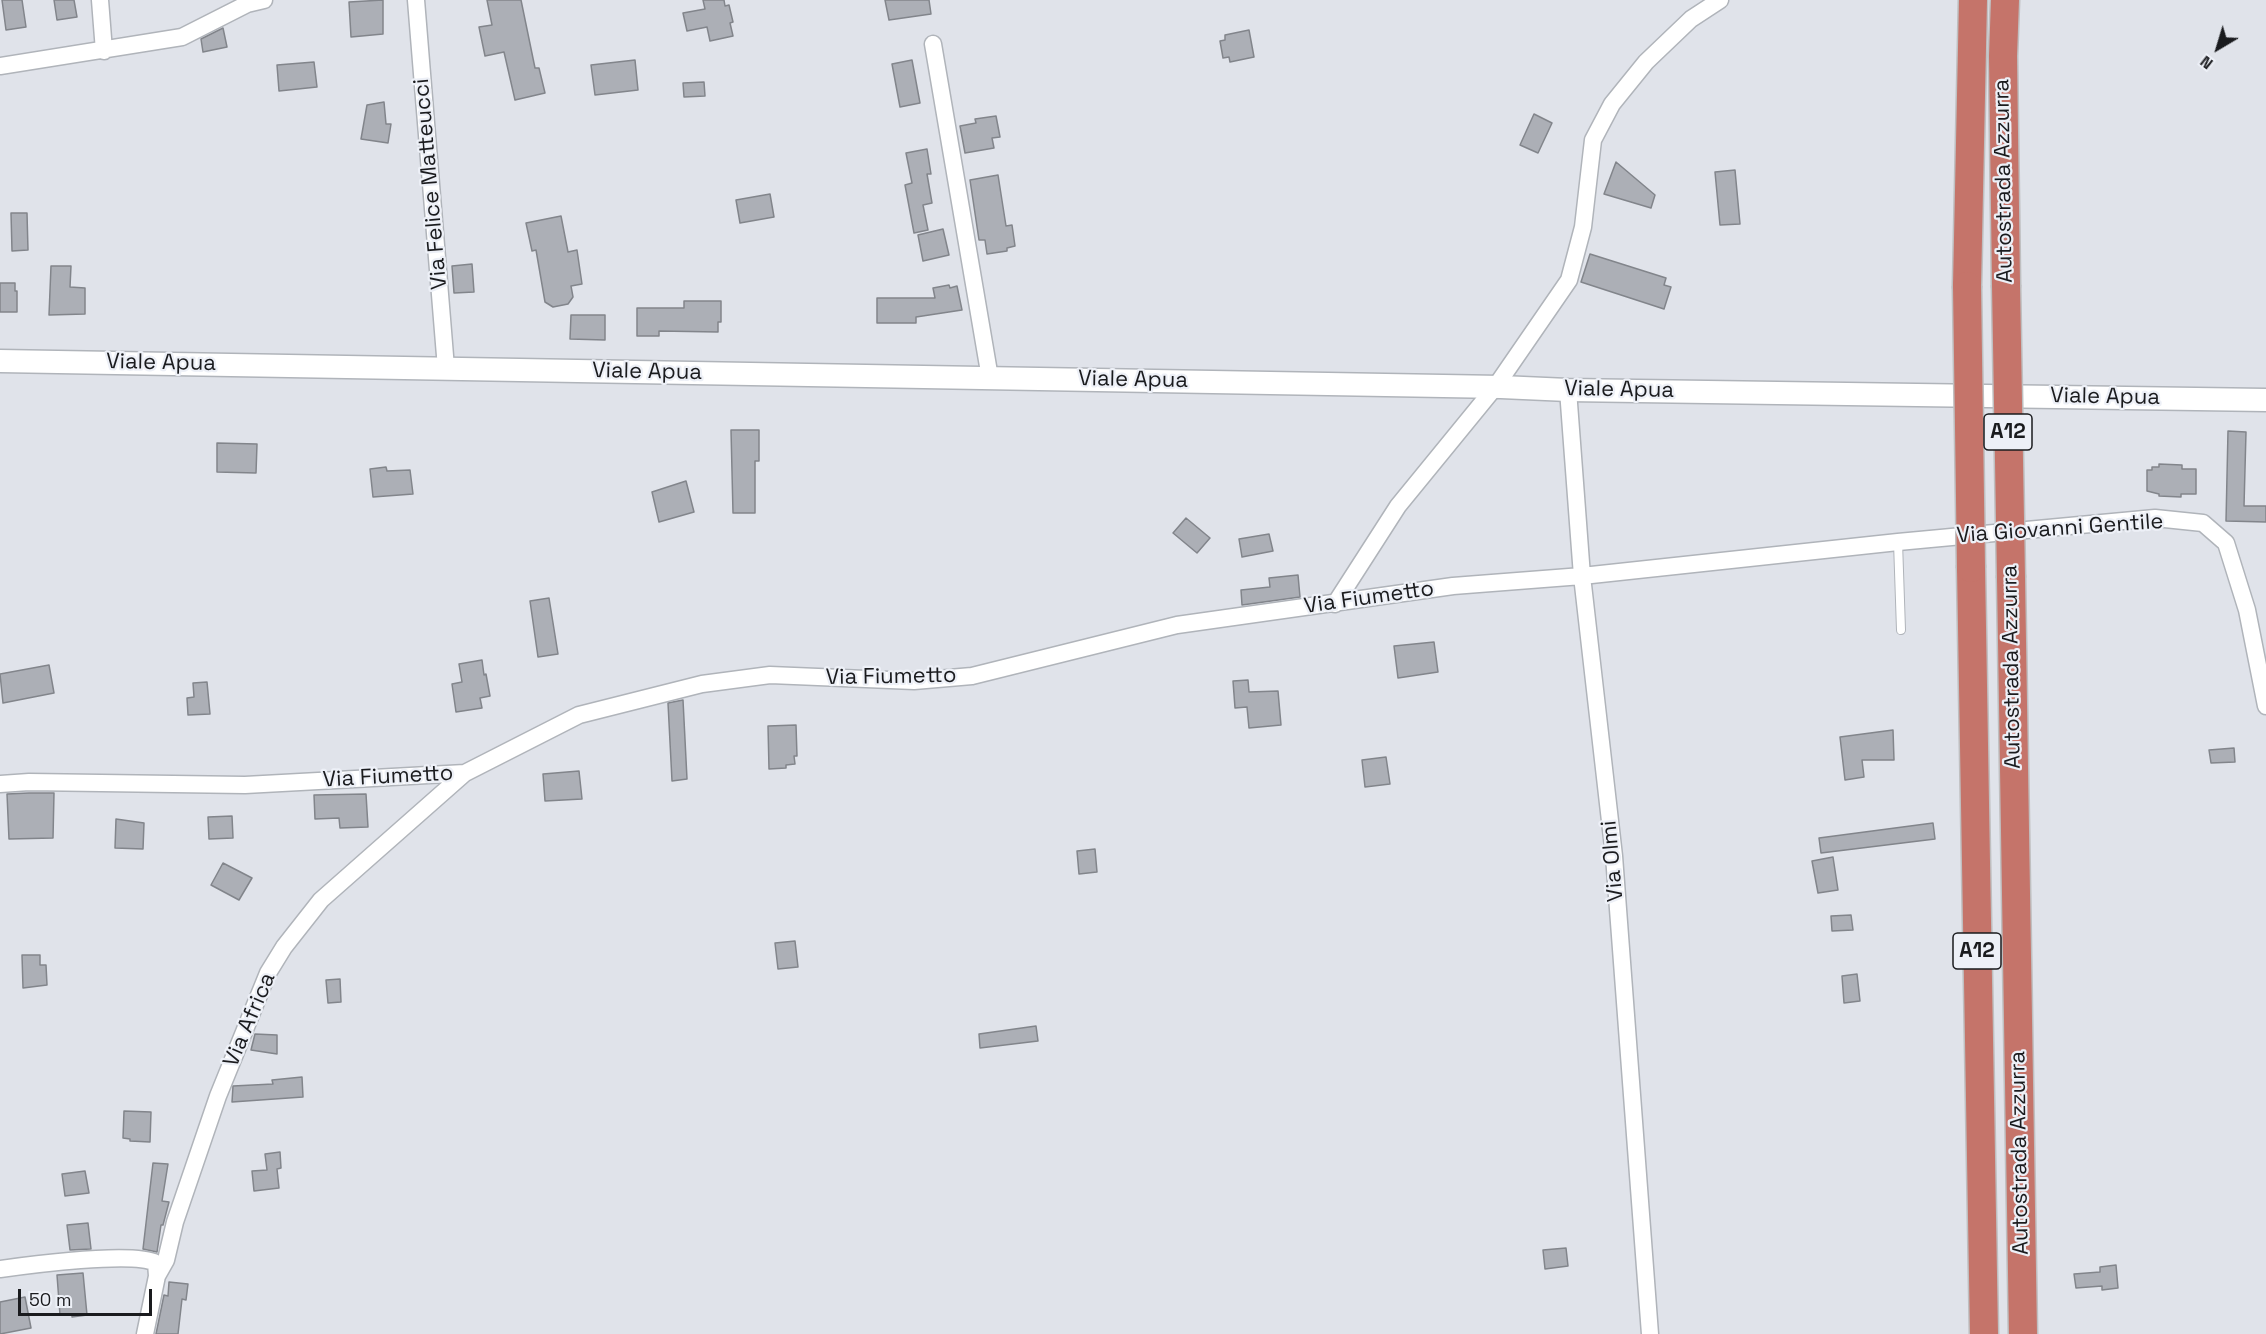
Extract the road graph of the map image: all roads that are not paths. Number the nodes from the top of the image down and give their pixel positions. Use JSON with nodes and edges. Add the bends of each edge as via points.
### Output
{"nodes":[{"id":1,"x":100,"y":0,"type":"edge"},
{"id":2,"x":264,"y":0,"type":"edge"},
{"id":3,"x":416,"y":0,"type":"edge"},
{"id":4,"x":1720,"y":0,"type":"edge"},
{"id":5,"x":1972,"y":0,"type":"edge"},
{"id":6,"x":2005,"y":0,"type":"edge"},
{"id":7,"x":933,"y":44,"type":"dead end"},
{"id":8,"x":104,"y":51,"type":"junction"},
{"id":9,"x":0,"y":66,"type":"edge"},
{"id":10,"x":0,"y":360,"type":"edge"},
{"id":11,"x":446,"y":368,"type":"junction"},
{"id":12,"x":990,"y":378,"type":"junction"},
{"id":13,"x":1496,"y":387,"type":"junction"},
{"id":14,"x":1568,"y":390,"type":"junction"},
{"id":15,"x":2266,"y":400,"type":"edge"},
{"id":16,"x":1898,"y":542,"type":"junction"},
{"id":17,"x":1582,"y":576,"type":"junction"},
{"id":18,"x":1335,"y":604,"type":"junction"},
{"id":19,"x":1901,"y":630,"type":"dead end"},
{"id":20,"x":2266,"y":706,"type":"edge"},
{"id":21,"x":465,"y":773,"type":"junction"},
{"id":22,"x":0,"y":784,"type":"edge"},
{"id":23,"x":0,"y":1269,"type":"edge"},
{"id":24,"x":156,"y":1276,"type":"junction"},
{"id":25,"x":145,"y":1334,"type":"edge"},
{"id":26,"x":1650,"y":1334,"type":"edge"},
{"id":27,"x":1983,"y":1334,"type":"edge"},
{"id":28,"x":2023,"y":1334,"type":"edge"}],
"edges":[{"from":1,"to":8,"type":"street"},
{"from":2,"to":8,"type":"street","via":[[247,4],[182,37]]},
{"from":3,"to":11,"type":"street","name":"Via Felice Matteucci"},
{"from":4,"to":13,"type":"street","via":[[1684,26],[1646,62],[1612,104],[1593,140],[1583,227],[1569,280]]},
{"from":5,"to":27,"type":"highway","name":"Autostrada Azzurra","number":"A12","bridge":true,"via":[[1966,286]]},
{"from":6,"to":28,"type":"highway","name":"Autostrada Azzurra","number":"A12","bridge":true},
{"from":7,"to":12,"type":"street"},
{"from":8,"to":9,"type":"street"},
{"from":10,"to":11,"type":"street","name":"Viale Apua"},
{"from":11,"to":12,"type":"street","name":"Viale Apua"},
{"from":12,"to":13,"type":"street","name":"Viale Apua"},
{"from":13,"to":14,"type":"street","name":"Viale Apua"},
{"from":13,"to":18,"type":"street","via":[[1398,506]]},
{"from":14,"to":15,"type":"street","name":"Viale Apua"},
{"from":14,"to":17,"type":"street","name":"Via Olmi"},
{"from":16,"to":17,"type":"street","name":"Via Fiumetto"},
{"from":16,"to":19,"type":"lane"},
{"from":16,"to":20,"type":"street","name":"Via Giovanni Gentile","via":[[2155,518],[2203,523],[2226,543],[2247,610]]},
{"from":17,"to":18,"type":"street","name":"Via Fiumetto","via":[[1453,586]]},
{"from":17,"to":26,"type":"street","name":"Via Olmi","via":[[1614,856]]},
{"from":18,"to":21,"type":"street","name":"Via Fiumetto","via":[[1177,624],[972,676],[914,681],[770,675],[702,684],[579,715]]},
{"from":21,"to":22,"type":"street","name":"Via Fiumetto","via":[[245,785]]},
{"from":21,"to":24,"type":"street","name":"Via Africa","via":[[321,900],[284,946],[268,973],[218,1096],[165,1260]]},
{"from":23,"to":24,"type":"street","via":[[139,1258],[156,1263]]},
{"from":24,"to":25,"type":"street","name":"Via Africa"}]}
